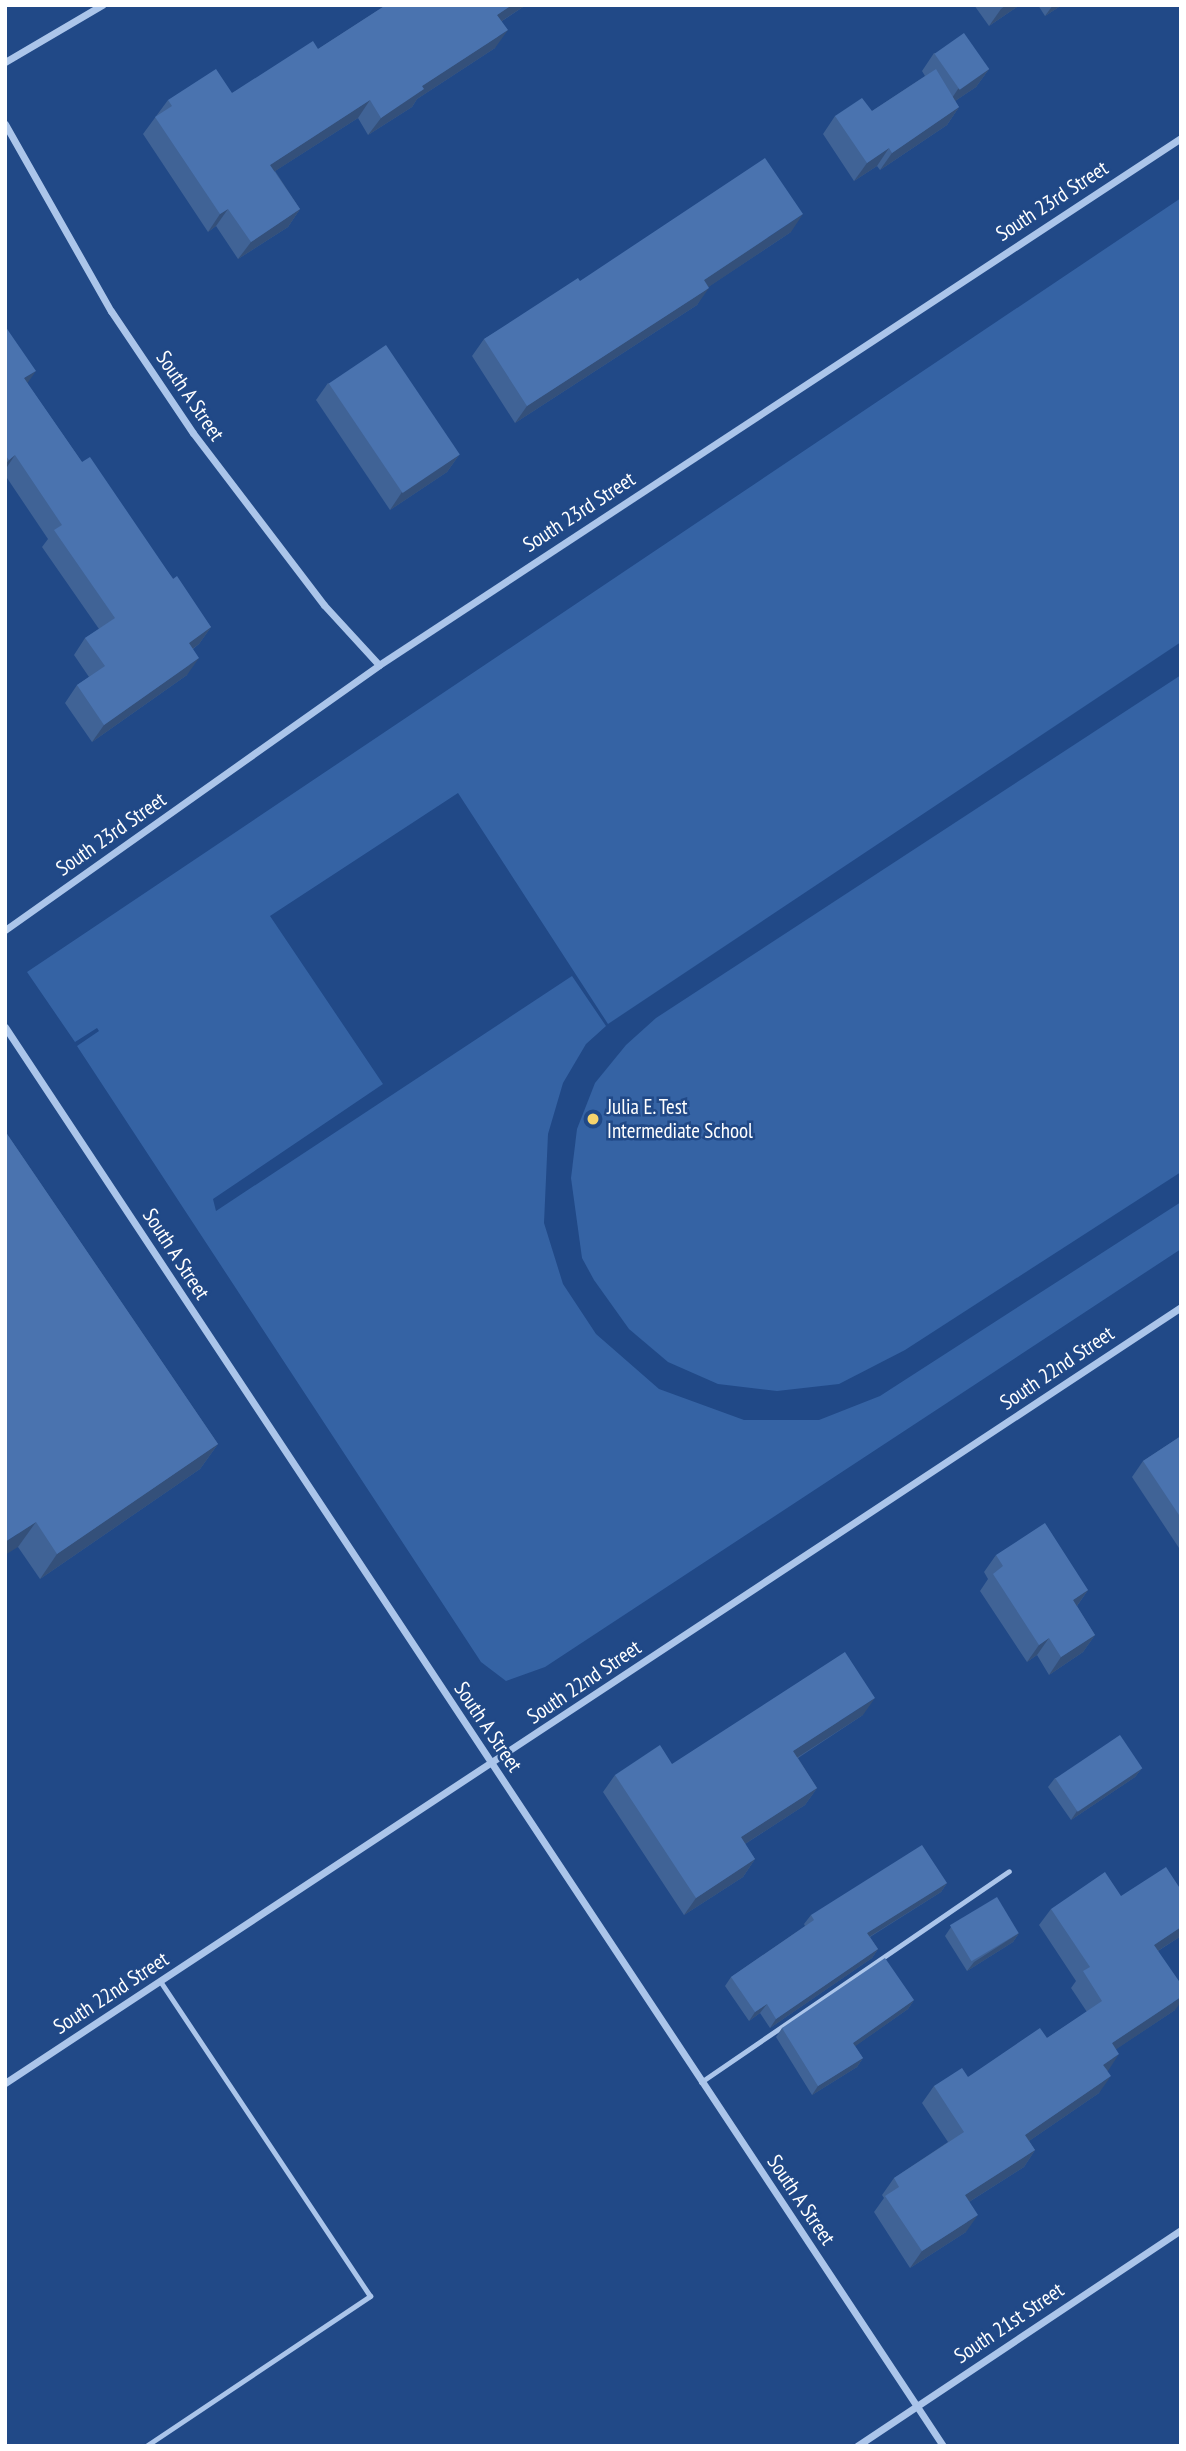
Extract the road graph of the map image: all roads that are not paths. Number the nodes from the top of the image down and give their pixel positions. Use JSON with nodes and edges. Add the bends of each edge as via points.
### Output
{"nodes":[{"id":1,"x":102,"y":5,"type":"edge"},
{"id":2,"x":5,"y":62,"type":"edge"},
{"id":3,"x":5,"y":124,"type":"edge"},
{"id":4,"x":1181,"y":138,"type":"edge"},
{"id":5,"x":379,"y":665,"type":"junction"},
{"id":6,"x":5,"y":930,"type":"edge"},
{"id":7,"x":5,"y":1027,"type":"edge"},
{"id":8,"x":1181,"y":1307,"type":"edge"},
{"id":9,"x":491,"y":1764,"type":"junction"},
{"id":10,"x":1009,"y":1871,"type":"dead end"},
{"id":11,"x":160,"y":1982,"type":"junction"},
{"id":12,"x":701,"y":2082,"type":"junction"},
{"id":13,"x":5,"y":2083,"type":"edge"},
{"id":14,"x":1181,"y":2230,"type":"edge"},
{"id":15,"x":917,"y":2406,"type":"junction"},
{"id":16,"x":146,"y":2446,"type":"edge"},
{"id":17,"x":857,"y":2446,"type":"edge"},
{"id":18,"x":943,"y":2446,"type":"edge"}],
"edges":[{"from":1,"to":2,"type":"street"},
{"from":3,"to":5,"type":"street","name":"South A Street","via":[[111,311],[192,433],[324,605]]},
{"from":4,"to":5,"type":"street","name":"South 23rd Street"},
{"from":5,"to":6,"type":"street","name":"South 23rd Street"},
{"from":7,"to":9,"type":"street","name":"South A Street"},
{"from":8,"to":9,"type":"street","name":"South 22nd Street"},
{"from":9,"to":11,"type":"street","name":"South 22nd Street"},
{"from":9,"to":12,"type":"street","name":"South A Street"},
{"from":10,"to":12,"type":"lane"},
{"from":11,"to":13,"type":"street","name":"South 22nd Street"},
{"from":11,"to":16,"type":"lane","via":[[370,2296]]},
{"from":12,"to":15,"type":"street","name":"South A Street"},
{"from":14,"to":15,"type":"street","name":"South 21st Street"},
{"from":15,"to":17,"type":"street","name":"South 21st Street"},
{"from":15,"to":18,"type":"street","name":"South A Street"}]}
